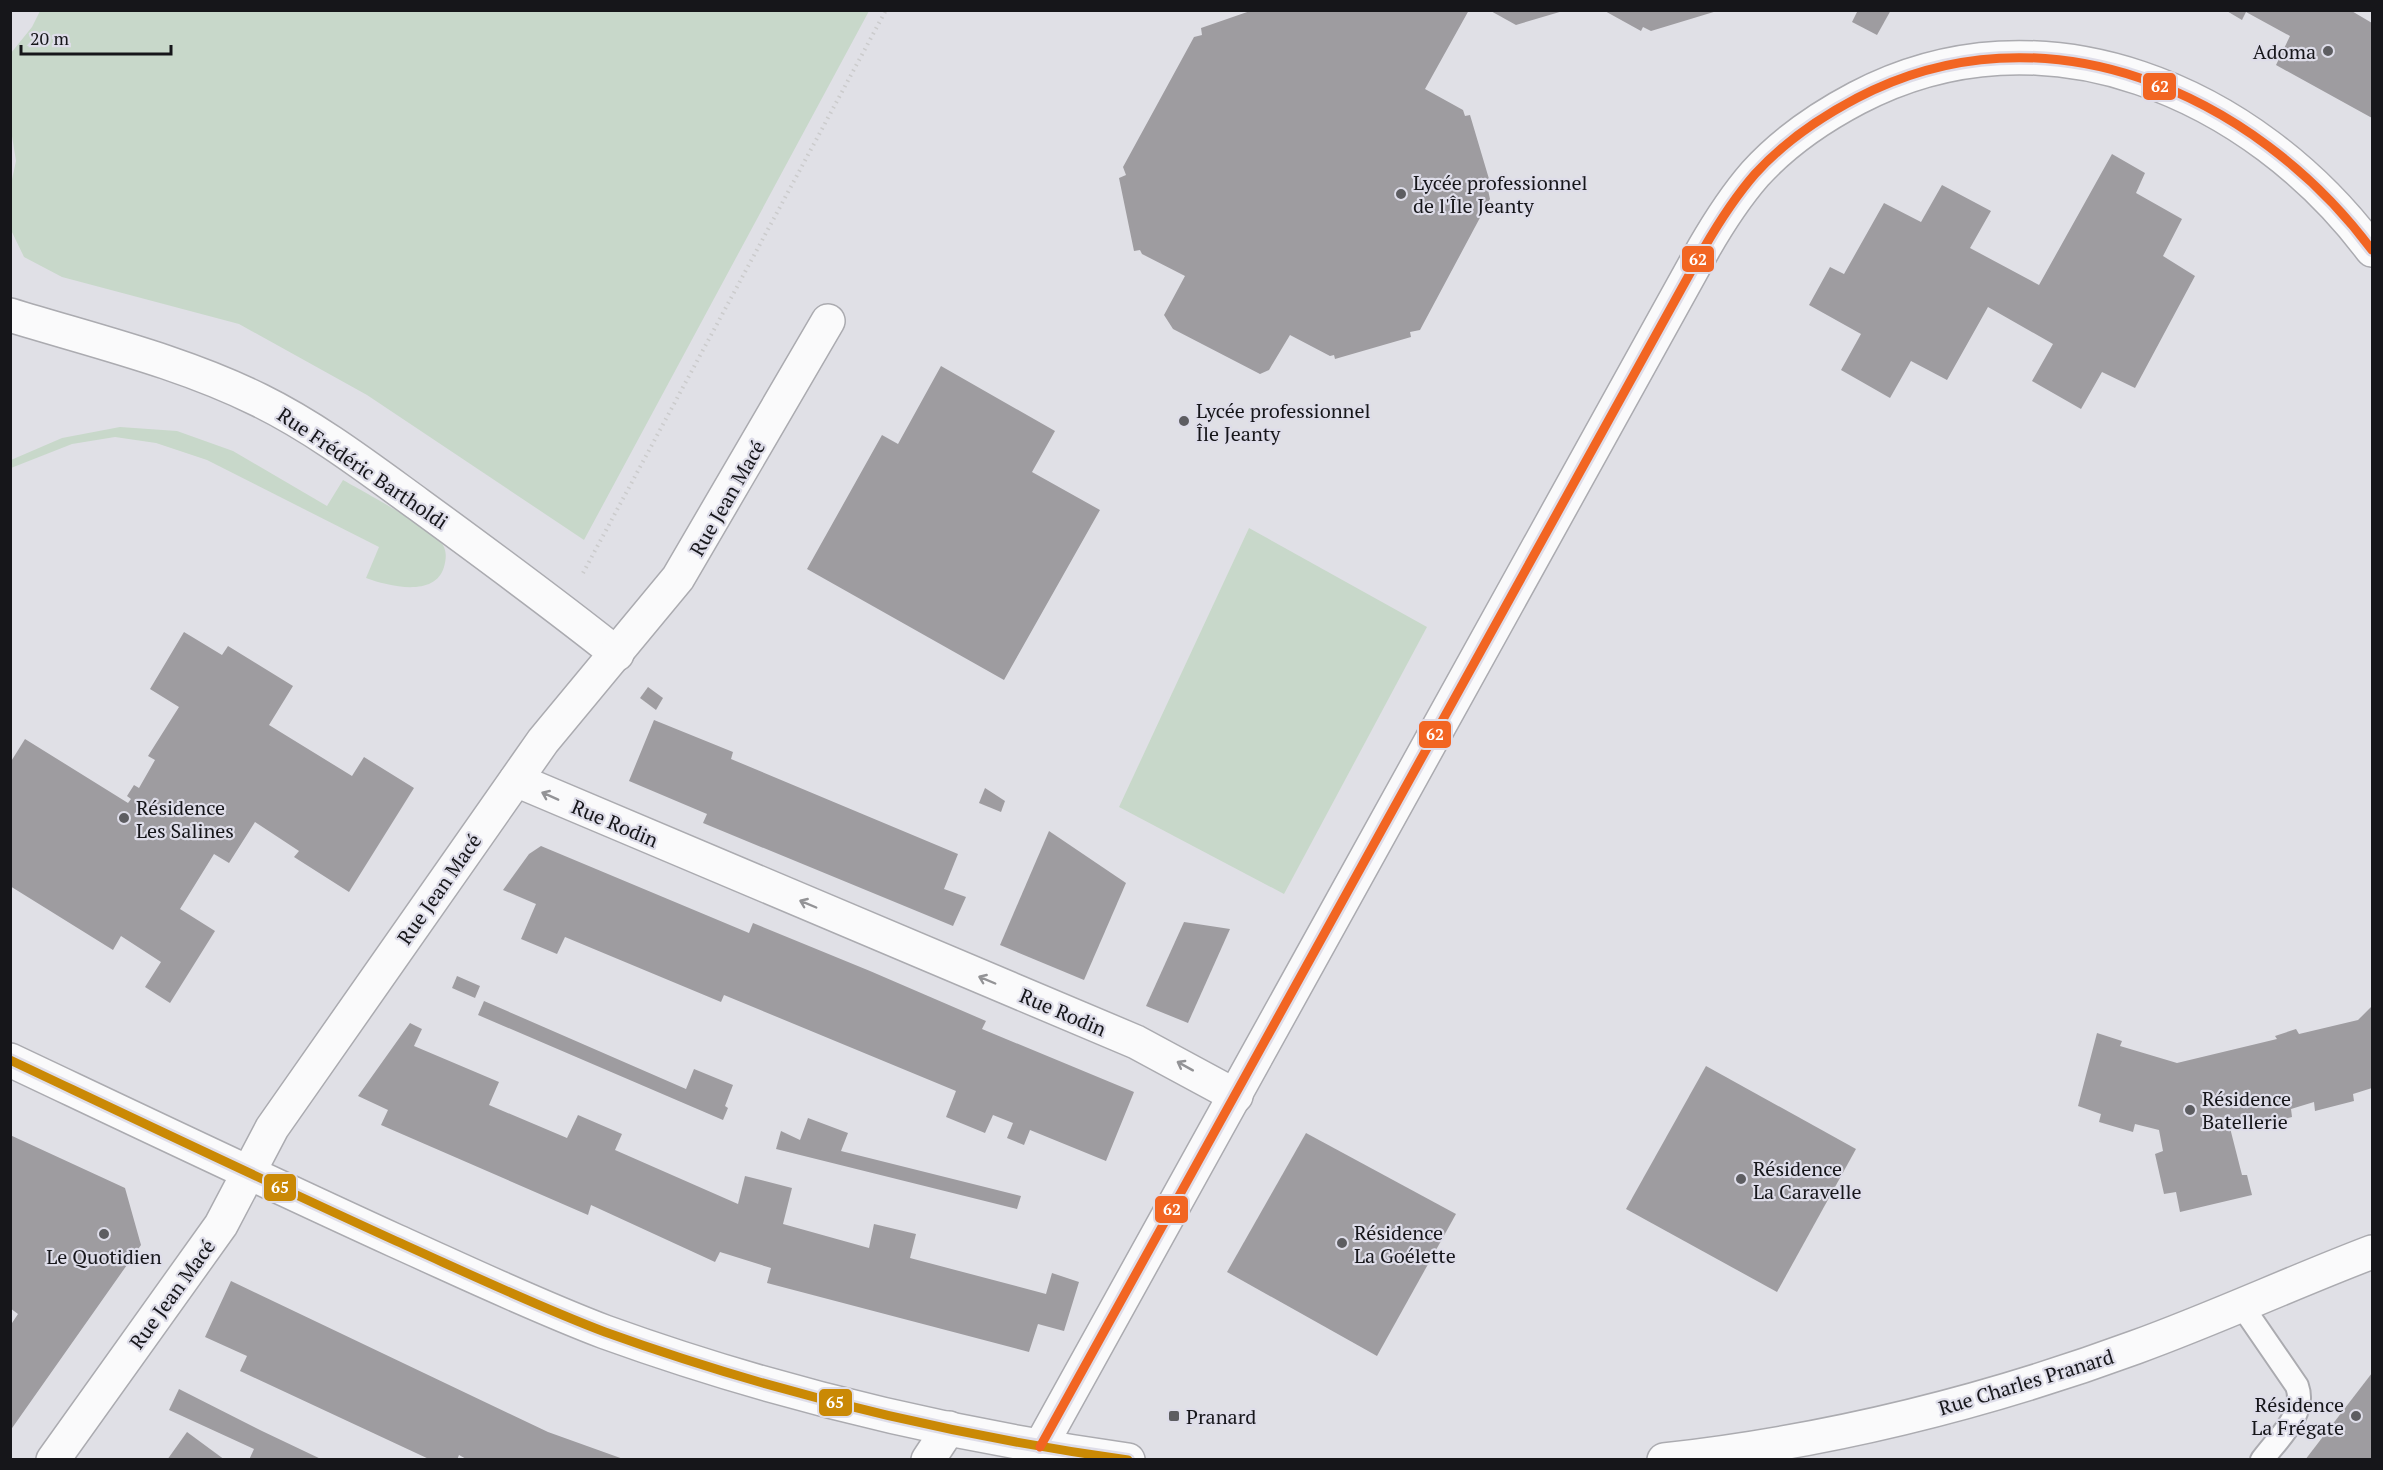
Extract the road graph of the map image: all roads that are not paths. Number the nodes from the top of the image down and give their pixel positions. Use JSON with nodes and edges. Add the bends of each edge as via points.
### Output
{"nodes":[{"id":1,"x":2373,"y":250,"type":"edge"},
{"id":2,"x":10,"y":315,"type":"edge"},
{"id":3,"x":828,"y":321,"type":"dead end"},
{"id":4,"x":617,"y":654,"type":"junction"},
{"id":5,"x":516,"y":780,"type":"junction"},
{"id":6,"x":10,"y":1060,"type":"edge"},
{"id":7,"x":1236,"y":1095,"type":"junction"},
{"id":8,"x":249,"y":1174,"type":"junction"},
{"id":9,"x":2373,"y":1252,"type":"edge"},
{"id":10,"x":2242,"y":1306,"type":"junction"},
{"id":11,"x":949,"y":1428,"type":"junction"},
{"id":12,"x":1040,"y":1447,"type":"junction"},
{"id":13,"x":53,"y":1460,"type":"edge"},
{"id":14,"x":928,"y":1460,"type":"edge"},
{"id":15,"x":1128,"y":1460,"type":"edge"},
{"id":16,"x":1664,"y":1460,"type":"edge"},
{"id":17,"x":2262,"y":1460,"type":"edge"}],
"edges":[{"from":1,"to":7,"type":"street","via":[[2332,200],[2246,130],[2152,82],[2074,62],[1983,57],[1926,68],[1871,91],[1794,136],[1737,195],[1704,248]]},
{"from":2,"to":4,"type":"street","name":"Rue Frédéric Bartholdi","via":[[186,368],[292,417],[495,560]]},
{"from":3,"to":4,"type":"street","name":"Rue Jean Macé","via":[[696,553]]},
{"from":4,"to":5,"type":"street","name":"Rue Jean Macé","via":[[562,717]]},
{"from":7,"to":5,"type":"street","name":"Rue Rodin","one_way":true,"via":[[1137,1042]]},
{"from":5,"to":8,"type":"street","name":"Rue Jean Macé","via":[[272,1128]]},
{"from":6,"to":8,"type":"street"},
{"from":7,"to":12,"type":"street"},
{"from":8,"to":11,"type":"street","via":[[612,1334],[831,1402]]},
{"from":8,"to":13,"type":"street","name":"Rue Jean Macé","via":[[221,1225]]},
{"from":9,"to":10,"type":"street","name":"Rue Charles Pranard"},
{"from":10,"to":16,"type":"street","name":"Rue Charles Pranard","via":[[2051,1377],[1909,1418],[1778,1444]]},
{"from":10,"to":17,"type":"lane","via":[[2300,1395],[2297,1413]]},
{"from":11,"to":12,"type":"street"},
{"from":11,"to":14,"type":"street"},
{"from":12,"to":15,"type":"street"}]}
